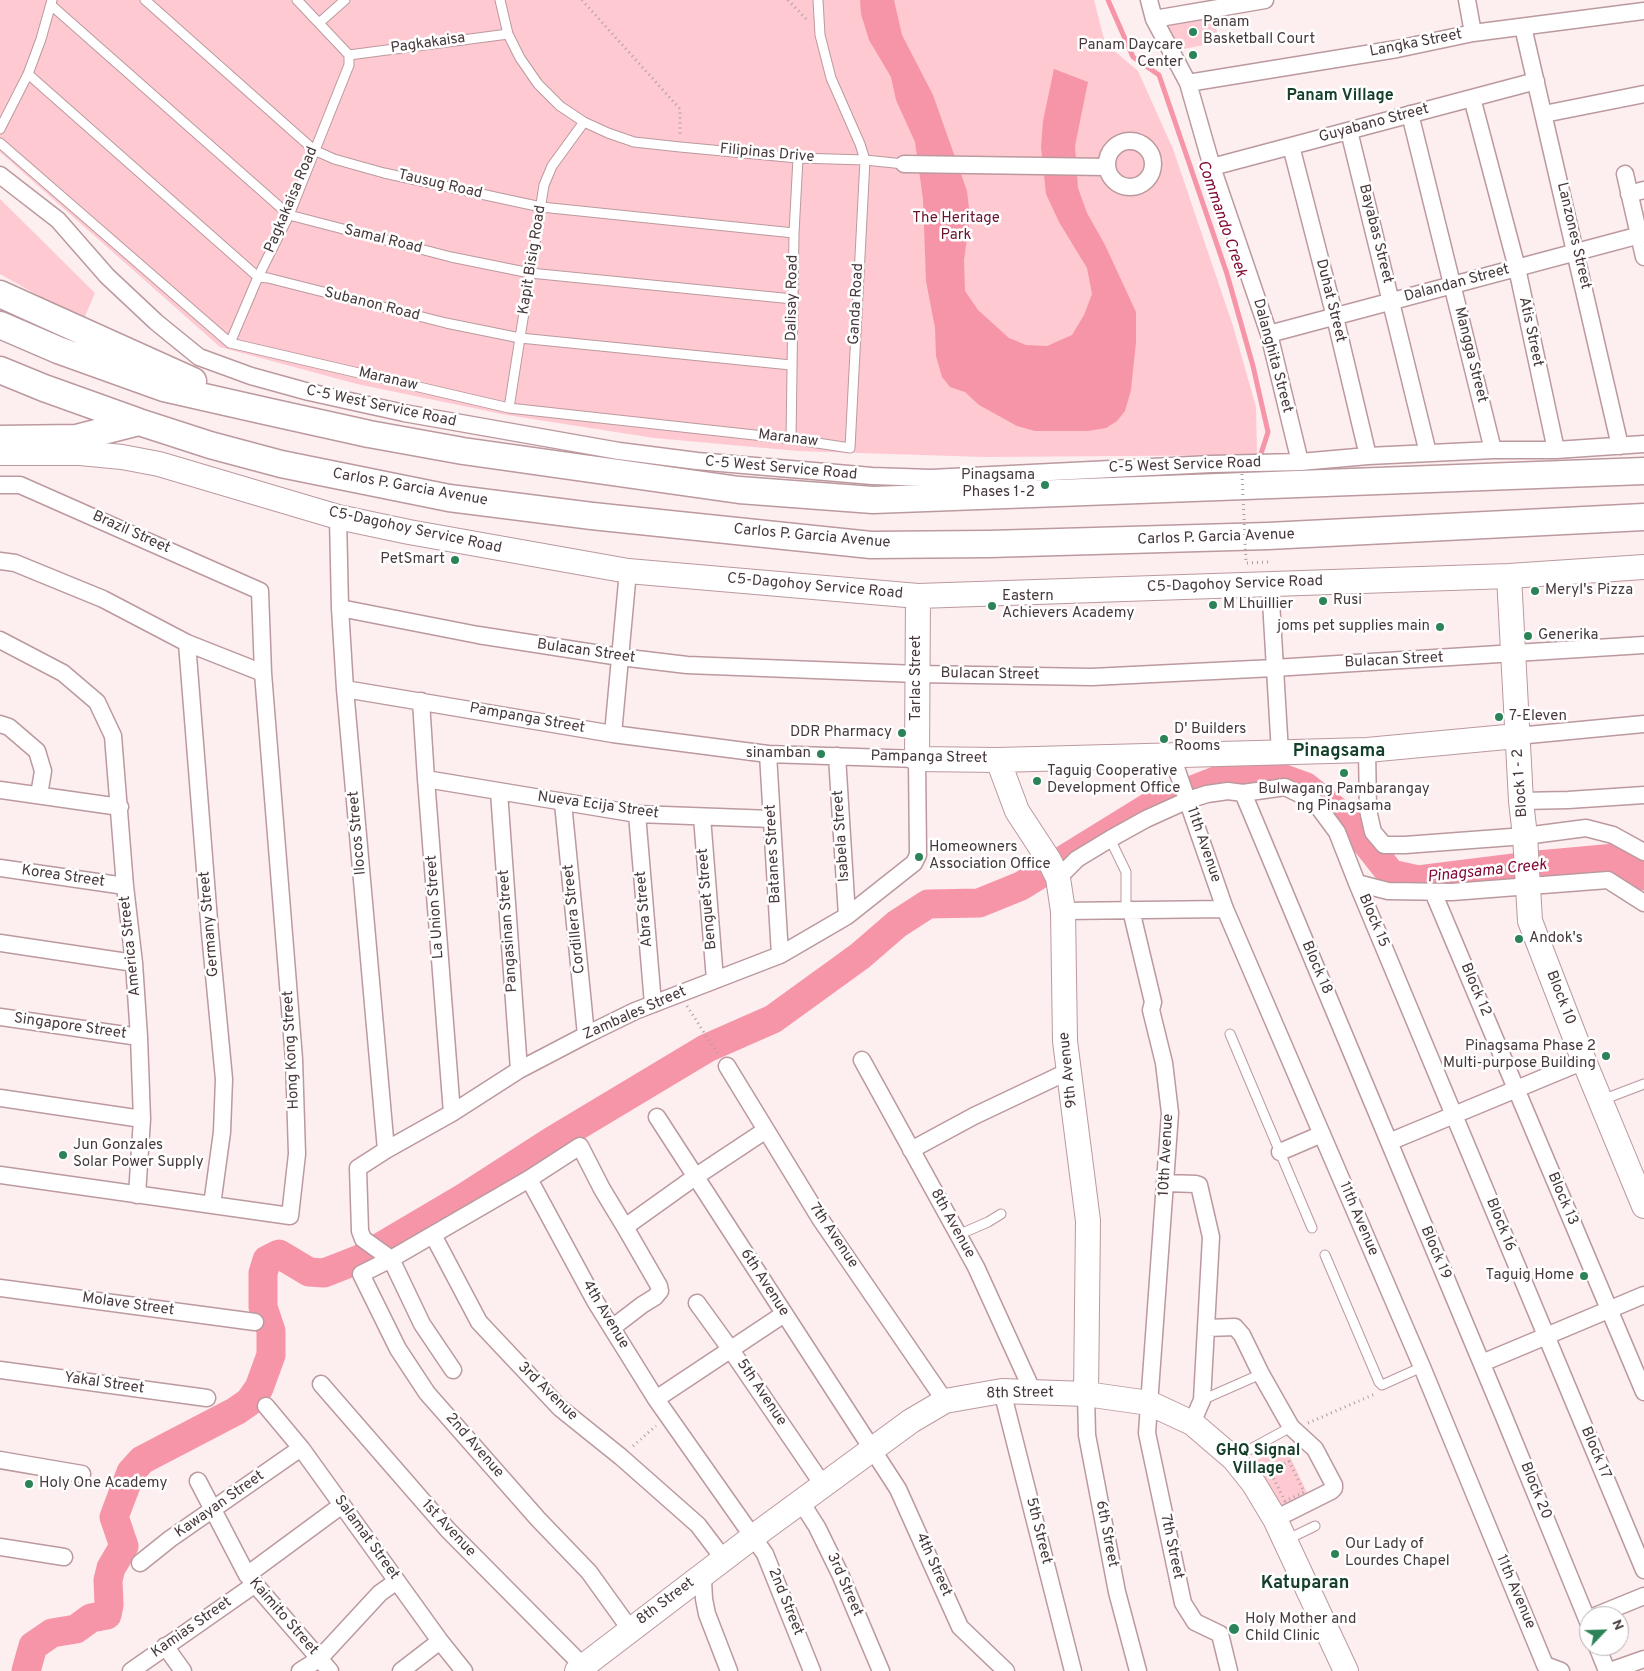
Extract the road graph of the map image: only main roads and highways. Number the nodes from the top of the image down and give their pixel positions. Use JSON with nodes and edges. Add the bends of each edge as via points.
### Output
{"nodes":[{"id":1,"x":0,"y":294,"type":"edge"},
{"id":2,"x":0,"y":325,"type":"edge"},
{"id":3,"x":110,"y":368,"type":"junction"},
{"id":4,"x":0,"y":370,"type":"edge"},
{"id":5,"x":96,"y":407,"type":"junction"},
{"id":6,"x":261,"y":410,"type":"junction"},
{"id":7,"x":139,"y":422,"type":"junction"},
{"id":8,"x":0,"y":439,"type":"edge"},
{"id":9,"x":1644,"y":471,"type":"edge"},
{"id":10,"x":1644,"y":517,"type":"edge"}],
"edges":[{"from":1,"to":6,"type":"main road"},
{"from":2,"to":3,"type":"main road"},
{"from":3,"to":5,"type":"main road"},
{"from":3,"to":6,"type":"main road","via":[[164,388]]},
{"from":4,"to":5,"type":"main road","name":"Carlos P. Garcia Avenue"},
{"from":5,"to":7,"type":"main road","name":"Carlos P. Garcia Avenue"},
{"from":6,"to":9,"type":"main road","via":[[369,434],[595,471],[739,490],[873,500]]},
{"from":7,"to":8,"type":"main road","via":[[76,438]]},
{"from":7,"to":10,"type":"main road","name":"Carlos P. Garcia Avenue","via":[[280,464],[449,498],[871,545],[1268,536]]}]}
